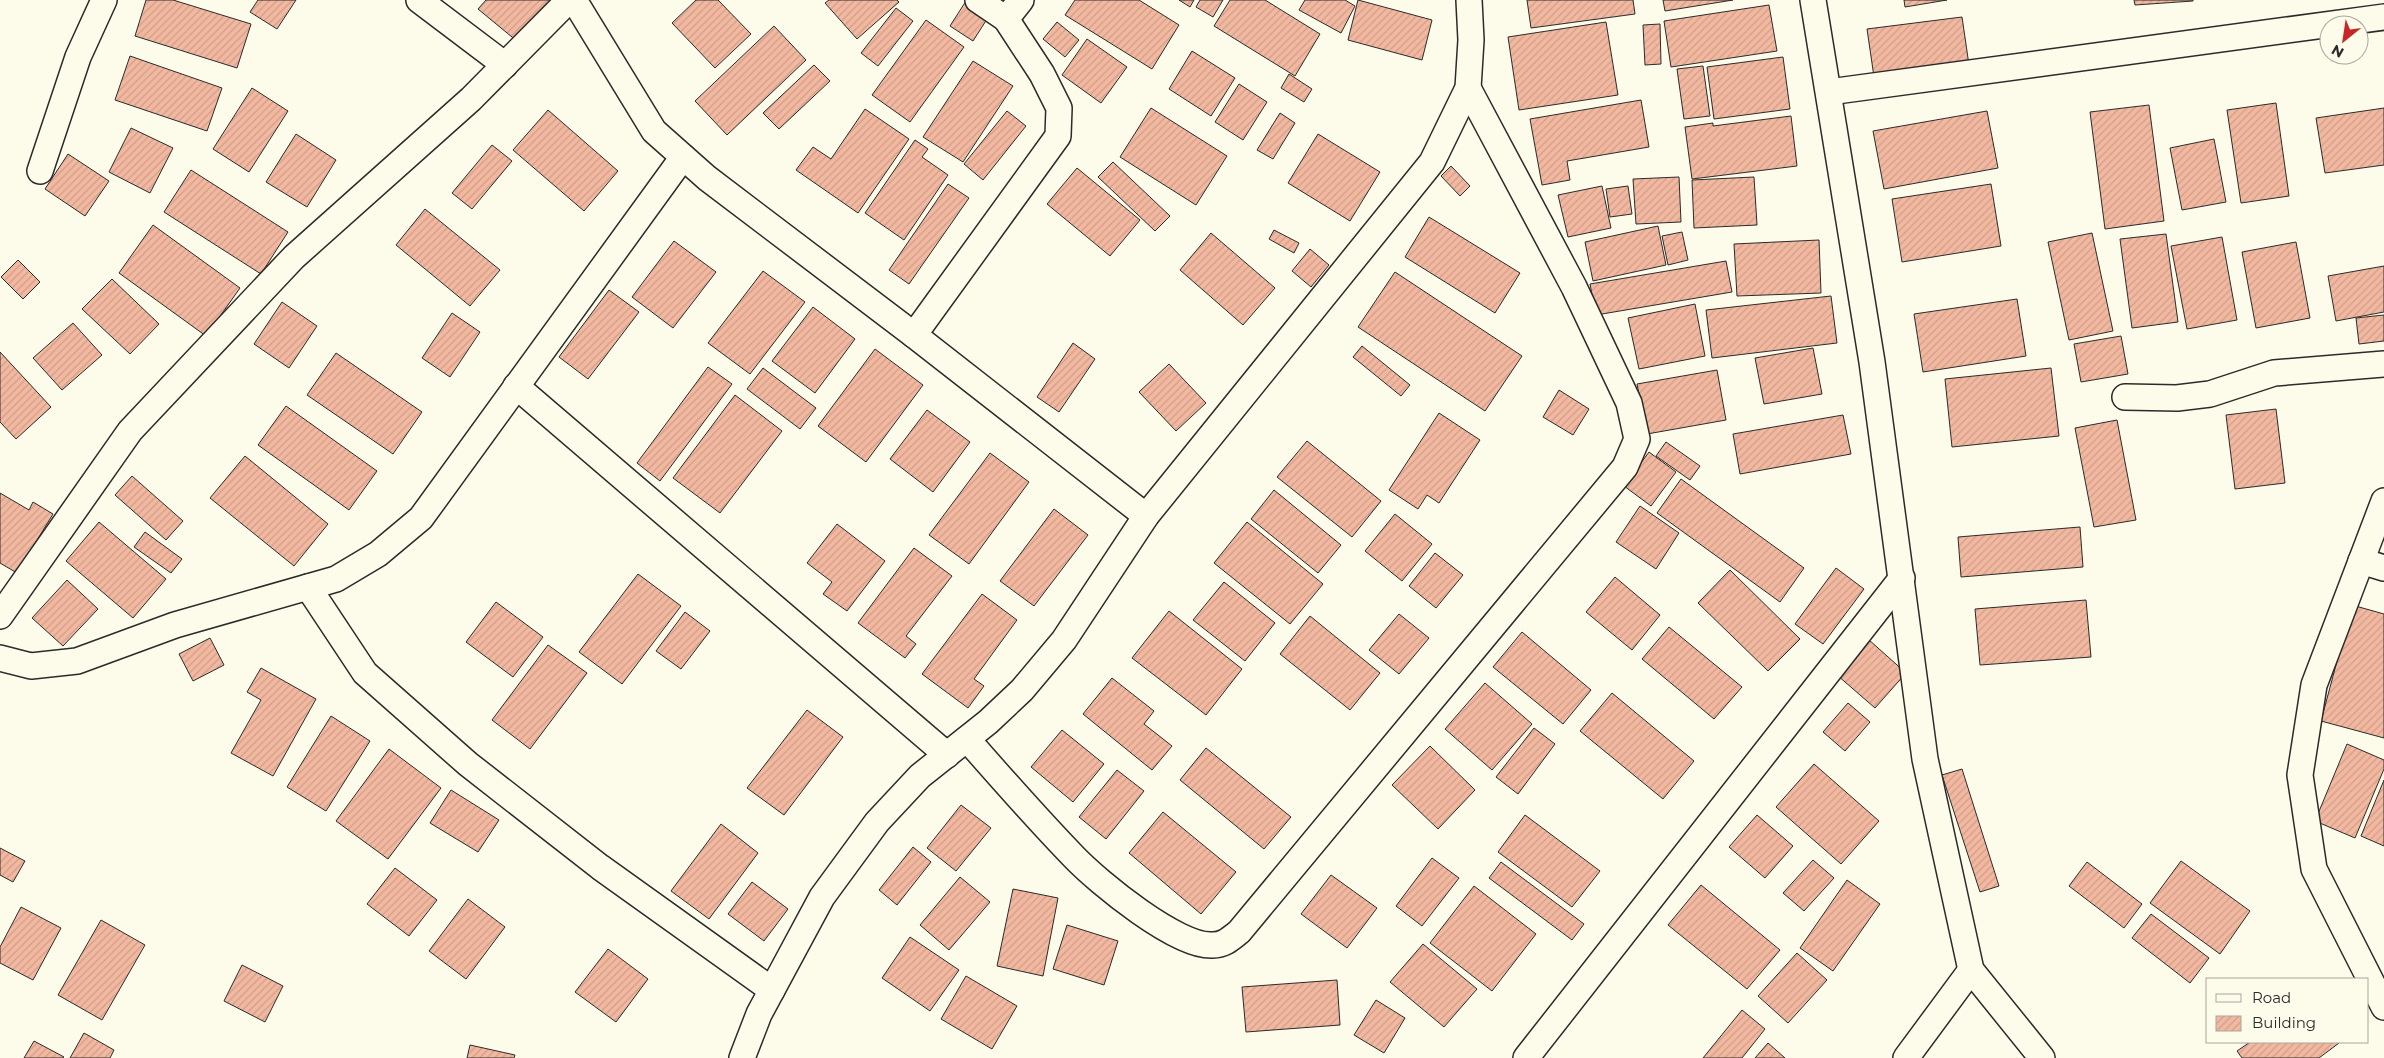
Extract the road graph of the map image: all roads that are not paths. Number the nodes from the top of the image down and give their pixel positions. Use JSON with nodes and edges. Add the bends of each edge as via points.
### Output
{"nodes":[{"id":1,"x":104,"y":0,"type":"edge"},
{"id":2,"x":419,"y":0,"type":"edge"},
{"id":3,"x":569,"y":0,"type":"edge"},
{"id":4,"x":574,"y":0,"type":"edge"},
{"id":5,"x":978,"y":0,"type":"edge"},
{"id":6,"x":1021,"y":0,"type":"edge"},
{"id":7,"x":1469,"y":0,"type":"edge"},
{"id":8,"x":1813,"y":0,"type":"edge"},
{"id":9,"x":2384,"y":16,"type":"edge"},
{"id":10,"x":1006,"y":19,"type":"junction"},
{"id":11,"x":504,"y":65,"type":"junction"},
{"id":12,"x":1468,"y":88,"type":"junction"},
{"id":13,"x":1829,"y":92,"type":"junction"},
{"id":14,"x":683,"y":157,"type":"junction"},
{"id":15,"x":40,"y":171,"type":"dead end"},
{"id":16,"x":914,"y":335,"type":"junction"},
{"id":17,"x":2384,"y":364,"type":"edge"},
{"id":18,"x":516,"y":386,"type":"junction"},
{"id":19,"x":2126,"y":397,"type":"dead end"},
{"id":20,"x":2384,"y":501,"type":"edge"},
{"id":21,"x":1146,"y":516,"type":"junction"},
{"id":22,"x":2373,"y":565,"type":"edge"},
{"id":23,"x":1902,"y":578,"type":"junction"},
{"id":24,"x":308,"y":587,"type":"junction"},
{"id":25,"x":0,"y":616,"type":"edge"},
{"id":26,"x":0,"y":658,"type":"edge"},
{"id":27,"x":967,"y":739,"type":"junction"},
{"id":28,"x":947,"y":755,"type":"junction"},
{"id":29,"x":1971,"y":970,"type":"junction"},
{"id":30,"x":772,"y":990,"type":"junction"},
{"id":31,"x":2384,"y":1007,"type":"edge"},
{"id":32,"x":742,"y":1058,"type":"edge"},
{"id":33,"x":1526,"y":1058,"type":"edge"},
{"id":34,"x":1906,"y":1058,"type":"edge"},
{"id":35,"x":2042,"y":1058,"type":"edge"}],
"edges":[{"from":1,"to":15,"type":"street","via":[[78,58]]},
{"from":2,"to":11,"type":"street"},
{"from":3,"to":11,"type":"street"},
{"from":4,"to":14,"type":"street","via":[[654,131]]},
{"from":5,"to":10,"type":"street"},
{"from":6,"to":10,"type":"street"},
{"from":7,"to":12,"type":"street"},
{"from":8,"to":13,"type":"street"},
{"from":9,"to":13,"type":"street"},
{"from":10,"to":16,"type":"street","via":[[1042,74],[1059,108],[1058,136]]},
{"from":11,"to":25,"type":"street","via":[[471,99],[294,257],[130,431]]},
{"from":12,"to":21,"type":"street","via":[[1432,162]]},
{"from":12,"to":27,"type":"street","via":[[1574,287],[1629,403],[1637,439],[1625,467],[1239,932],[1224,943],[1210,946],[1184,938],[1145,916],[1075,858]]},
{"from":13,"to":23,"type":"street"},
{"from":14,"to":16,"type":"street"},
{"from":14,"to":18,"type":"street"},
{"from":16,"to":21,"type":"street"},
{"from":17,"to":19,"type":"street","via":[[2274,373],[2210,394],[2177,398]]},
{"from":18,"to":24,"type":"street","via":[[421,518],[378,554],[336,579]]},
{"from":18,"to":28,"type":"street"},
{"from":20,"to":22,"type":"street"},
{"from":21,"to":27,"type":"street","via":[[1064,640],[1022,690]]},
{"from":22,"to":31,"type":"street","via":[[2314,685],[2300,775],[2314,869]]},
{"from":23,"to":29,"type":"street","via":[[1926,759]]},
{"from":23,"to":33,"type":"street"},
{"from":24,"to":26,"type":"street","via":[[175,625],[77,661],[31,666]]},
{"from":24,"to":30,"type":"street","via":[[365,674],[461,758],[600,867]]},
{"from":27,"to":28,"type":"street"},
{"from":28,"to":30,"type":"street","via":[[920,776],[877,822],[822,897]]},
{"from":29,"to":34,"type":"street"},
{"from":29,"to":35,"type":"street"},
{"from":30,"to":32,"type":"street"}]}
